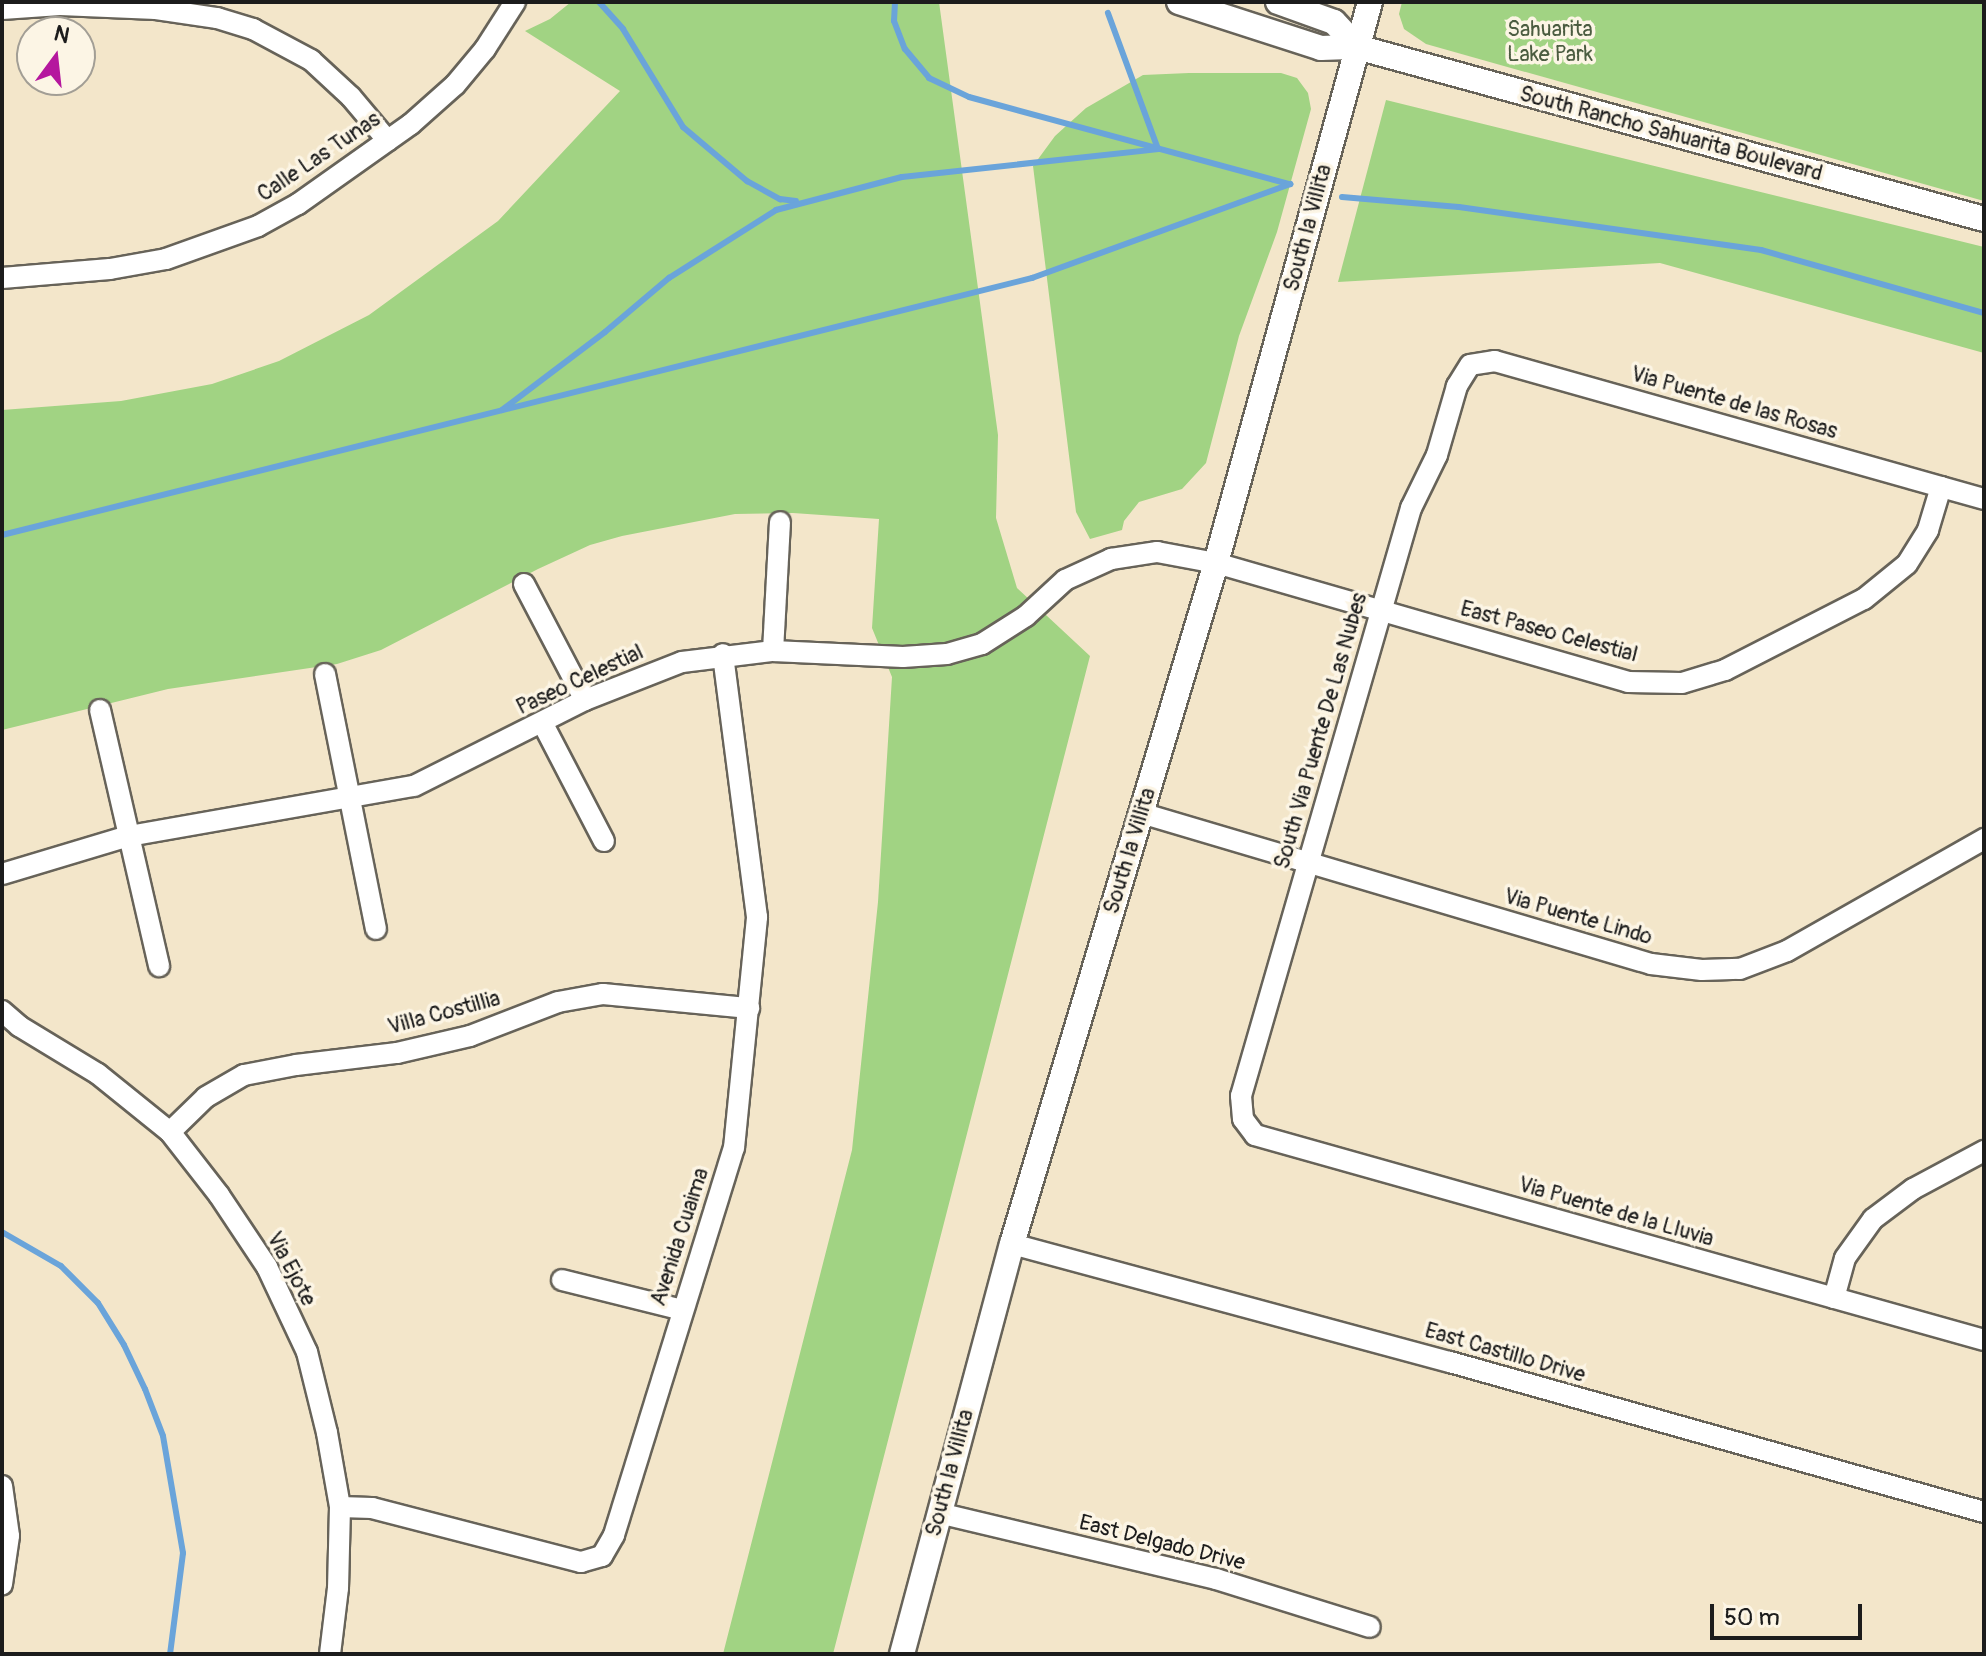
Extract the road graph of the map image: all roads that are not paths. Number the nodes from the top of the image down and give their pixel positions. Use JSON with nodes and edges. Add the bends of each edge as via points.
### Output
{"nodes":[{"id":1,"x":515,"y":2,"type":"edge"},
{"id":2,"x":1179,"y":2,"type":"edge"},
{"id":3,"x":1278,"y":2,"type":"edge"},
{"id":4,"x":1370,"y":2,"type":"edge"},
{"id":5,"x":2,"y":9,"type":"edge"},
{"id":6,"x":1357,"y":47,"type":"junction"},
{"id":7,"x":388,"y":141,"type":"junction"},
{"id":8,"x":1984,"y":219,"type":"edge"},
{"id":9,"x":2,"y":278,"type":"edge"},
{"id":10,"x":1470,"y":365,"type":"joint"},
{"id":11,"x":1941,"y":487,"type":"junction"},
{"id":12,"x":1984,"y":499,"type":"edge"},
{"id":13,"x":780,"y":522,"type":"dead end"},
{"id":14,"x":1216,"y":563,"type":"junction"},
{"id":15,"x":524,"y":584,"type":"dead end"},
{"id":16,"x":1381,"y":611,"type":"junction"},
{"id":17,"x":773,"y":651,"type":"junction"},
{"id":18,"x":723,"y":654,"type":"junction"},
{"id":19,"x":325,"y":674,"type":"dead end"},
{"id":20,"x":585,"y":700,"type":"junction"},
{"id":21,"x":100,"y":710,"type":"dead end"},
{"id":22,"x":543,"y":724,"type":"junction"},
{"id":23,"x":348,"y":800,"type":"junction"},
{"id":24,"x":1141,"y":813,"type":"junction"},
{"id":25,"x":129,"y":836,"type":"junction"},
{"id":26,"x":1984,"y":839,"type":"edge"},
{"id":27,"x":604,"y":841,"type":"dead end"},
{"id":28,"x":1308,"y":863,"type":"junction"},
{"id":29,"x":2,"y":874,"type":"edge"},
{"id":30,"x":376,"y":929,"type":"dead end"},
{"id":31,"x":159,"y":966,"type":"dead end"},
{"id":32,"x":749,"y":1008,"type":"junction"},
{"id":33,"x":2,"y":1011,"type":"edge"},
{"id":34,"x":1243,"y":1119,"type":"joint"},
{"id":35,"x":170,"y":1132,"type":"junction"},
{"id":36,"x":1984,"y":1151,"type":"edge"},
{"id":37,"x":1012,"y":1244,"type":"junction"},
{"id":38,"x":562,"y":1280,"type":"dead end"},
{"id":39,"x":1834,"y":1298,"type":"junction"},
{"id":40,"x":682,"y":1310,"type":"junction"},
{"id":41,"x":1984,"y":1340,"type":"edge"},
{"id":42,"x":2,"y":1486,"type":"edge"},
{"id":43,"x":340,"y":1507,"type":"junction"},
{"id":44,"x":1984,"y":1512,"type":"edge"},
{"id":45,"x":939,"y":1513,"type":"junction"},
{"id":46,"x":2,"y":1584,"type":"edge"},
{"id":47,"x":1370,"y":1627,"type":"dead end"},
{"id":48,"x":330,"y":1654,"type":"edge"},
{"id":49,"x":902,"y":1654,"type":"edge"}],
"edges":[{"from":1,"to":7,"type":"street","name":"Calle Las Tunas","via":[[455,85]]},
{"from":2,"to":6,"type":"street","name":"South Rancho Sahuarita Boulevard","via":[[1321,48]]},
{"from":3,"to":6,"type":"street","name":"South Rancho Sahuarita Boulevard","via":[[1334,22]]},
{"from":4,"to":6,"type":"street","name":"South la Villita"},
{"from":5,"to":7,"type":"street","via":[[156,9],[253,29],[311,60]]},
{"from":6,"to":8,"type":"street","name":"South Rancho Sahuarita Boulevard"},
{"from":6,"to":14,"type":"street","name":"South la Villita"},
{"from":7,"to":9,"type":"street","name":"Calle Las Tunas","via":[[298,204],[212,245],[110,269]]},
{"from":10,"to":11,"type":"street","name":"Via Puente de las Rosas","via":[[1495,361]]},
{"from":10,"to":16,"type":"street","name":"South Via Puente De Las Nubes","via":[[1457,386],[1437,455],[1411,508]]},
{"from":11,"to":12,"type":"street","name":"Via Puente de las Rosas"},
{"from":11,"to":16,"type":"street","name":"East Paseo Celestial","via":[[1928,530],[1907,564],[1864,599],[1725,670],[1682,683],[1628,682]]},
{"from":13,"to":17,"type":"street"},
{"from":14,"to":16,"type":"street","name":"East Paseo Celestial"},
{"from":14,"to":17,"type":"street","name":"Paseo Celestial","via":[[1157,552],[1111,559],[1065,580],[1026,616],[982,644],[947,654]]},
{"from":14,"to":24,"type":"street","name":"South la Villita"},
{"from":15,"to":20,"type":"street"},
{"from":16,"to":28,"type":"street","name":"South Via Puente De Las Nubes"},
{"from":17,"to":18,"type":"street","name":"Paseo Celestial"},
{"from":18,"to":20,"type":"street","name":"Paseo Celestial","via":[[669,666]]},
{"from":18,"to":32,"type":"street","name":"Avenida Cuaima","via":[[757,917]]},
{"from":19,"to":23,"type":"street"},
{"from":20,"to":22,"type":"street","name":"Paseo Celestial"},
{"from":21,"to":25,"type":"street"},
{"from":22,"to":23,"type":"street","name":"Paseo Celestial","via":[[414,786]]},
{"from":22,"to":27,"type":"street"},
{"from":23,"to":25,"type":"street","name":"Paseo Celestial"},
{"from":23,"to":30,"type":"street"},
{"from":24,"to":28,"type":"street","name":"Via Puente Lindo"},
{"from":24,"to":37,"type":"street","name":"South la Villita"},
{"from":25,"to":29,"type":"street","name":"Paseo Celestial"},
{"from":25,"to":31,"type":"street"},
{"from":26,"to":28,"type":"street","name":"Via Puente Lindo","via":[[1787,951],[1740,969],[1651,964]]},
{"from":28,"to":34,"type":"street","name":"South Via Puente De Las Nubes","via":[[1241,1096]]},
{"from":32,"to":35,"type":"street","name":"Villa Costillia","via":[[603,994],[558,1002],[470,1036],[411,1050],[244,1075],[206,1097]]},
{"from":32,"to":40,"type":"street","name":"Avenida Cuaima","via":[[734,1148]]},
{"from":33,"to":35,"type":"street","name":"Via Ejote","via":[[98,1074]]},
{"from":34,"to":39,"type":"street","name":"Via Puente de la Lluvia","via":[[1255,1135]]},
{"from":35,"to":43,"type":"street","name":"Via Ejote","via":[[267,1267],[307,1352]]},
{"from":36,"to":39,"type":"street","via":[[1913,1189],[1873,1219],[1845,1258]]},
{"from":37,"to":44,"type":"street","name":"East Castillo Drive"},
{"from":37,"to":45,"type":"street","name":"South la Villita"},
{"from":38,"to":40,"type":"street"},
{"from":39,"to":41,"type":"street","name":"Via Puente de la Lluvia"},
{"from":40,"to":43,"type":"street","name":"Avenida Cuaima","via":[[614,1535],[602,1556],[581,1562],[555,1558],[372,1508]]},
{"from":42,"to":46,"type":"street","via":[[9,1536]]},
{"from":43,"to":48,"type":"street","name":"Via Ejote"},
{"from":45,"to":47,"type":"street","name":"East Delgado Drive","via":[[1216,1579]]},
{"from":45,"to":49,"type":"street","name":"South la Villita"}]}
